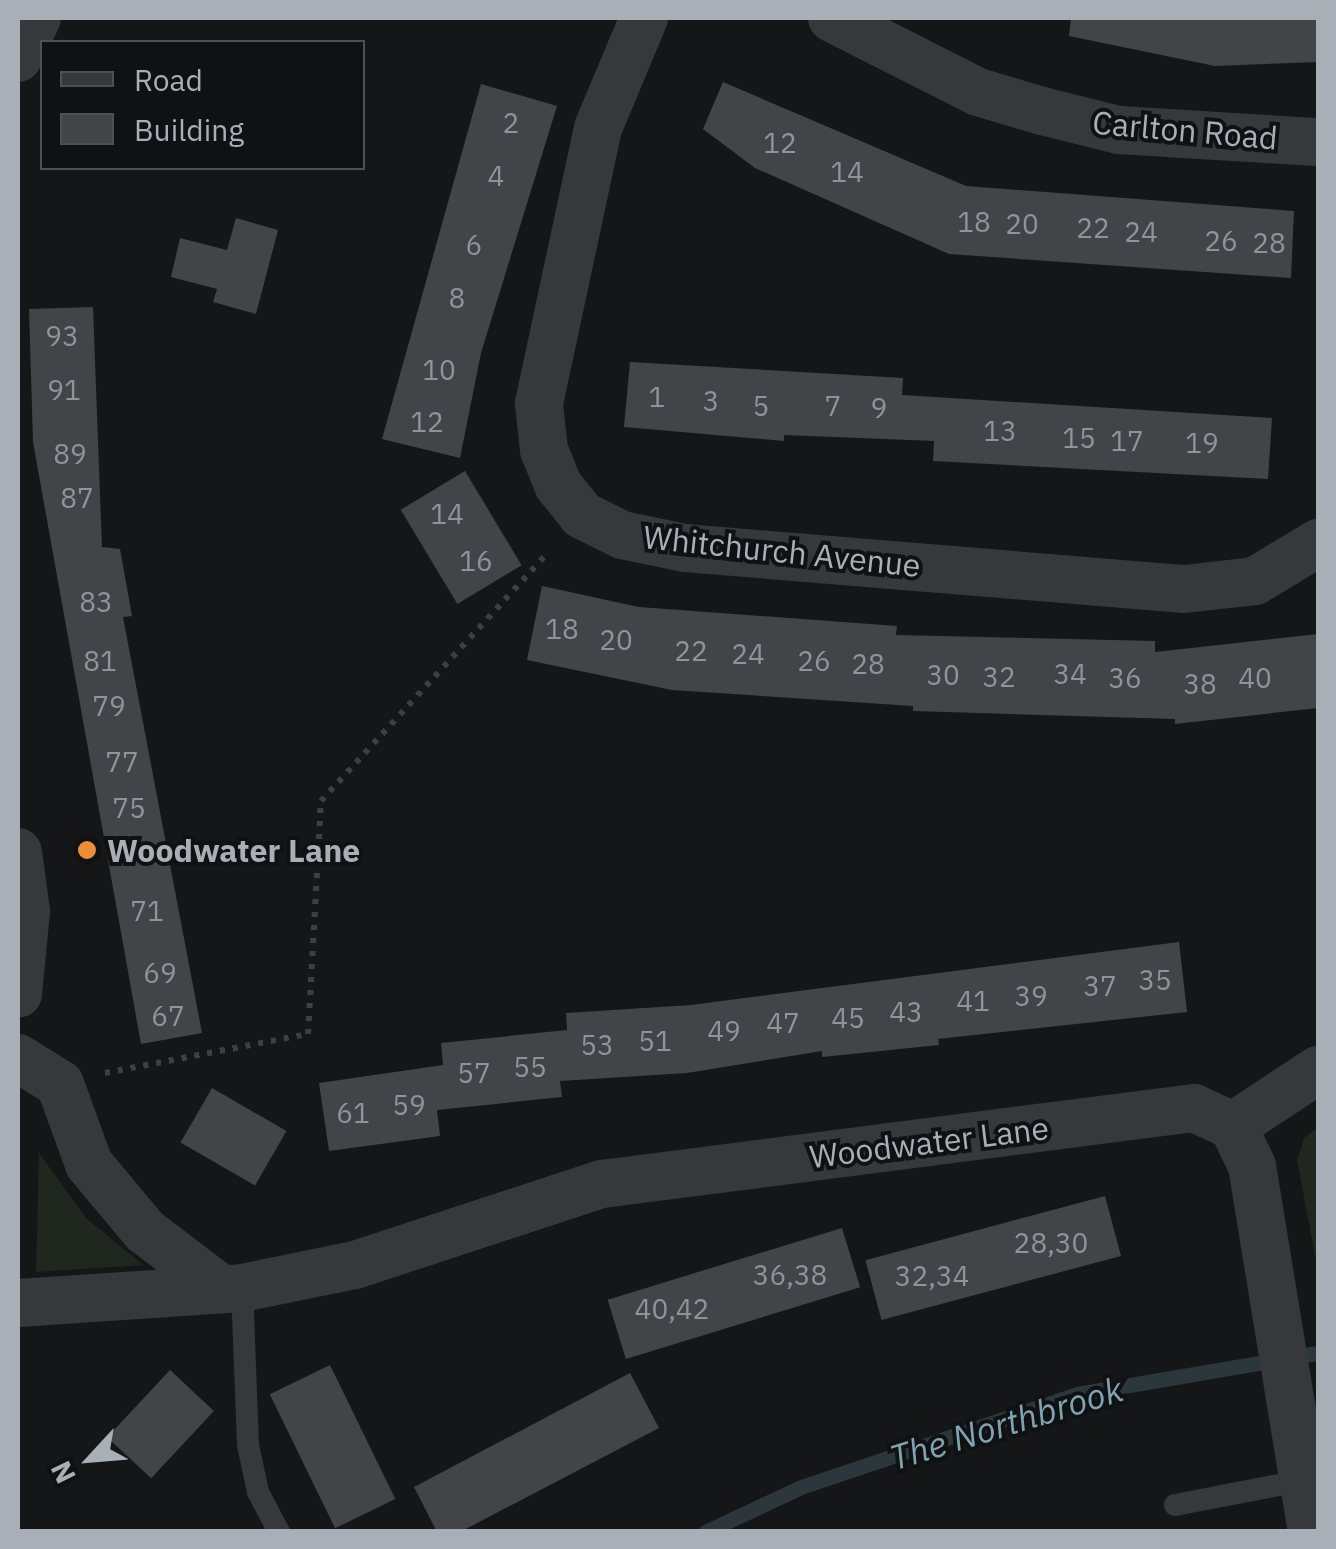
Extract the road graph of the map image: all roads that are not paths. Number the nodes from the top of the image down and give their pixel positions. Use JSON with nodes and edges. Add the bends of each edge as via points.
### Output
{"nodes":[{"id":1,"x":37,"y":18,"type":"edge"},
{"id":2,"x":644,"y":18,"type":"edge"},
{"id":3,"x":832,"y":18,"type":"edge"},
{"id":4,"x":18,"y":58,"type":"edge"},
{"id":5,"x":1318,"y":142,"type":"edge"},
{"id":6,"x":1318,"y":543,"type":"edge"},
{"id":7,"x":18,"y":852,"type":"edge"},
{"id":8,"x":18,"y":994,"type":"edge"},
{"id":9,"x":18,"y":1058,"type":"edge"},
{"id":10,"x":1318,"y":1070,"type":"edge"},
{"id":11,"x":1233,"y":1126,"type":"junction"},
{"id":12,"x":232,"y":1289,"type":"junction"},
{"id":13,"x":18,"y":1303,"type":"edge"},
{"id":14,"x":1305,"y":1480,"type":"junction"},
{"id":15,"x":1175,"y":1505,"type":"dead end"},
{"id":16,"x":279,"y":1532,"type":"edge"},
{"id":17,"x":1312,"y":1532,"type":"edge"}],
"edges":[{"from":1,"to":4,"type":"street"},
{"from":2,"to":6,"type":"street","name":"Whitchurch Avenue","via":[[598,128],[539,404],[544,450],[558,485],[582,515],[622,534],[685,548],[1184,589],[1255,581]]},
{"from":3,"to":5,"type":"street","name":"Carlton Road","via":[[978,92],[1042,111],[1119,130]]},
{"from":7,"to":8,"type":"street","via":[[26,911]]},
{"from":9,"to":12,"type":"street","via":[[60,1084],[89,1164],[145,1231]]},
{"from":10,"to":11,"type":"street"},
{"from":11,"to":12,"type":"street","name":"Woodwater Lane","via":[[1194,1108],[602,1184],[355,1265]]},
{"from":11,"to":14,"type":"street","via":[[1252,1166]]},
{"from":12,"to":13,"type":"street","name":"Woodwater Lane"},
{"from":12,"to":16,"type":"lane","via":[[248,1445],[258,1492]]},
{"from":14,"to":15,"type":"lane"},
{"from":14,"to":17,"type":"street"}]}
